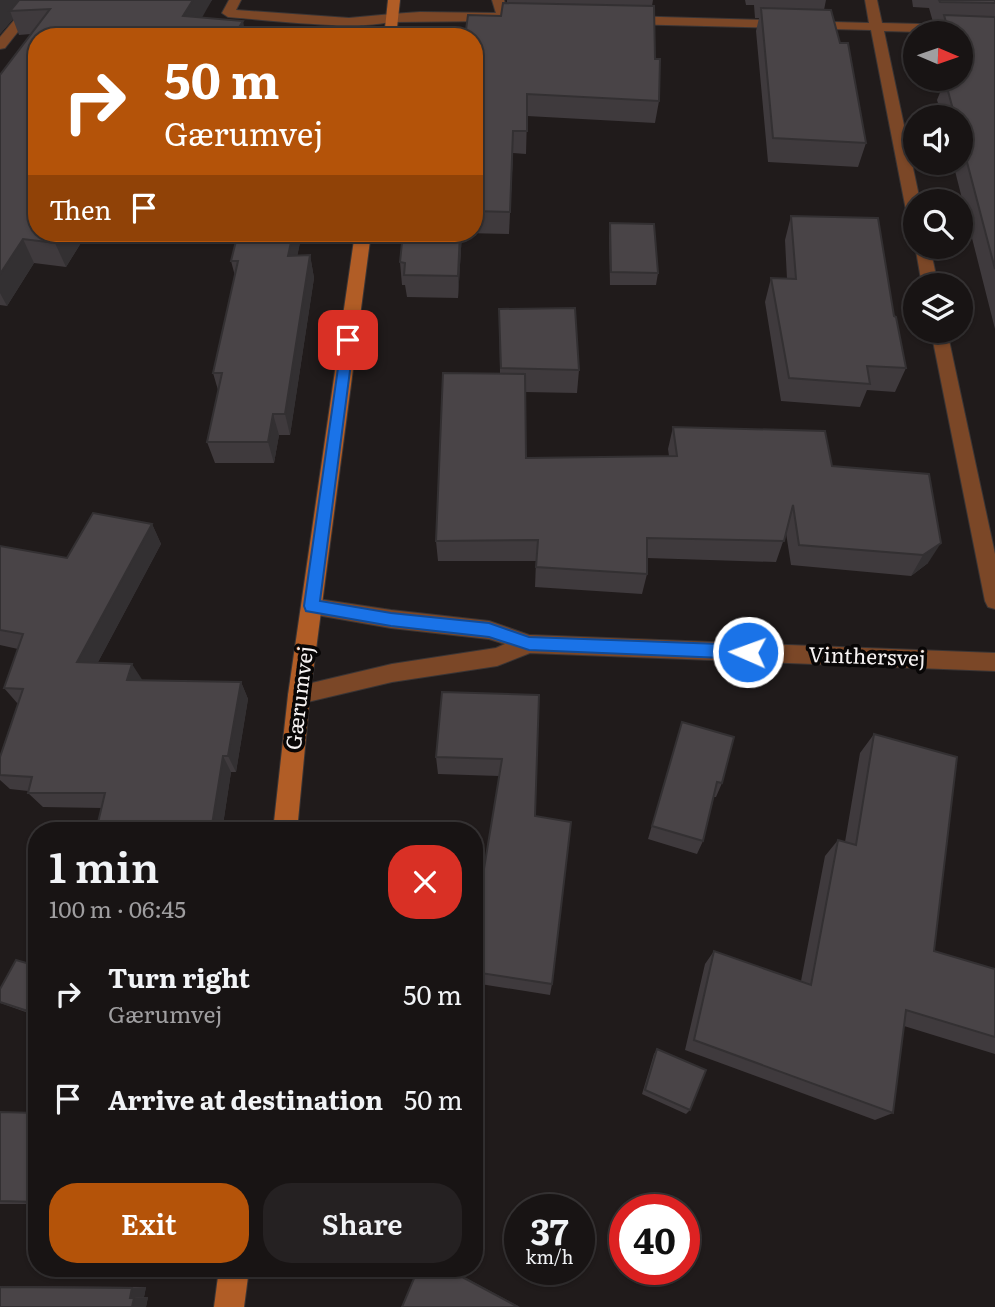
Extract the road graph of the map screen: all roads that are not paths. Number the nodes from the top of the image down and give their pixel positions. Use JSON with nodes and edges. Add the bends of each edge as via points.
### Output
{"nodes":[{"id":1,"x":37,"y":0,"type":"edge"},
{"id":2,"x":235,"y":0,"type":"edge"},
{"id":3,"x":394,"y":0,"type":"edge"},
{"id":4,"x":498,"y":0,"type":"edge"},
{"id":5,"x":871,"y":0,"type":"edge"},
{"id":6,"x":502,"y":17,"type":"junction"},
{"id":7,"x":392,"y":18,"type":"junction"},
{"id":8,"x":516,"y":18,"type":"edge"},
{"id":9,"x":613,"y":20,"type":"edge"},
{"id":10,"x":876,"y":26,"type":"junction"},
{"id":11,"x":391,"y":28,"type":"edge"},
{"id":12,"x":995,"y":30,"type":"edge"},
{"id":13,"x":0,"y":45,"type":"edge"},
{"id":14,"x":910,"y":189,"type":"edge"},
{"id":15,"x":362,"y":242,"type":"edge"},
{"id":16,"x":941,"y":343,"type":"edge"},
{"id":17,"x":995,"y":601,"type":"edge"},
{"id":18,"x":311,"y":606,"type":"junction"},
{"id":19,"x":529,"y":644,"type":"junction"},
{"id":20,"x":995,"y":662,"type":"edge"},
{"id":21,"x":299,"y":695,"type":"junction"},
{"id":22,"x":286,"y":822,"type":"edge"},
{"id":23,"x":233,"y":1277,"type":"edge"},
{"id":24,"x":229,"y":1307,"type":"edge"}],
"edges":[{"from":1,"to":13,"type":"street"},
{"from":2,"to":7,"type":"street","via":[[228,13],[349,22]]},
{"from":3,"to":7,"type":"main road"},
{"from":4,"to":6,"type":"street"},
{"from":5,"to":10,"type":"street"},
{"from":6,"to":7,"type":"street"},
{"from":6,"to":8,"type":"street"},
{"from":7,"to":11,"type":"main road"},
{"from":9,"to":10,"type":"street"},
{"from":10,"to":12,"type":"street"},
{"from":10,"to":14,"type":"street"},
{"from":15,"to":18,"type":"main road","name":"Gærumvej"},
{"from":16,"to":17,"type":"street"},
{"from":18,"to":19,"type":"street","name":"Vinthersvej","via":[[489,630]]},
{"from":18,"to":21,"type":"main road","name":"Gærumvej"},
{"from":19,"to":20,"type":"street","name":"Vinthersvej"},
{"from":19,"to":21,"type":"street","name":"Vinthersvej","via":[[498,657],[392,673]]},
{"from":21,"to":22,"type":"main road","name":"Gærumvej"},
{"from":23,"to":24,"type":"main road"}]}
